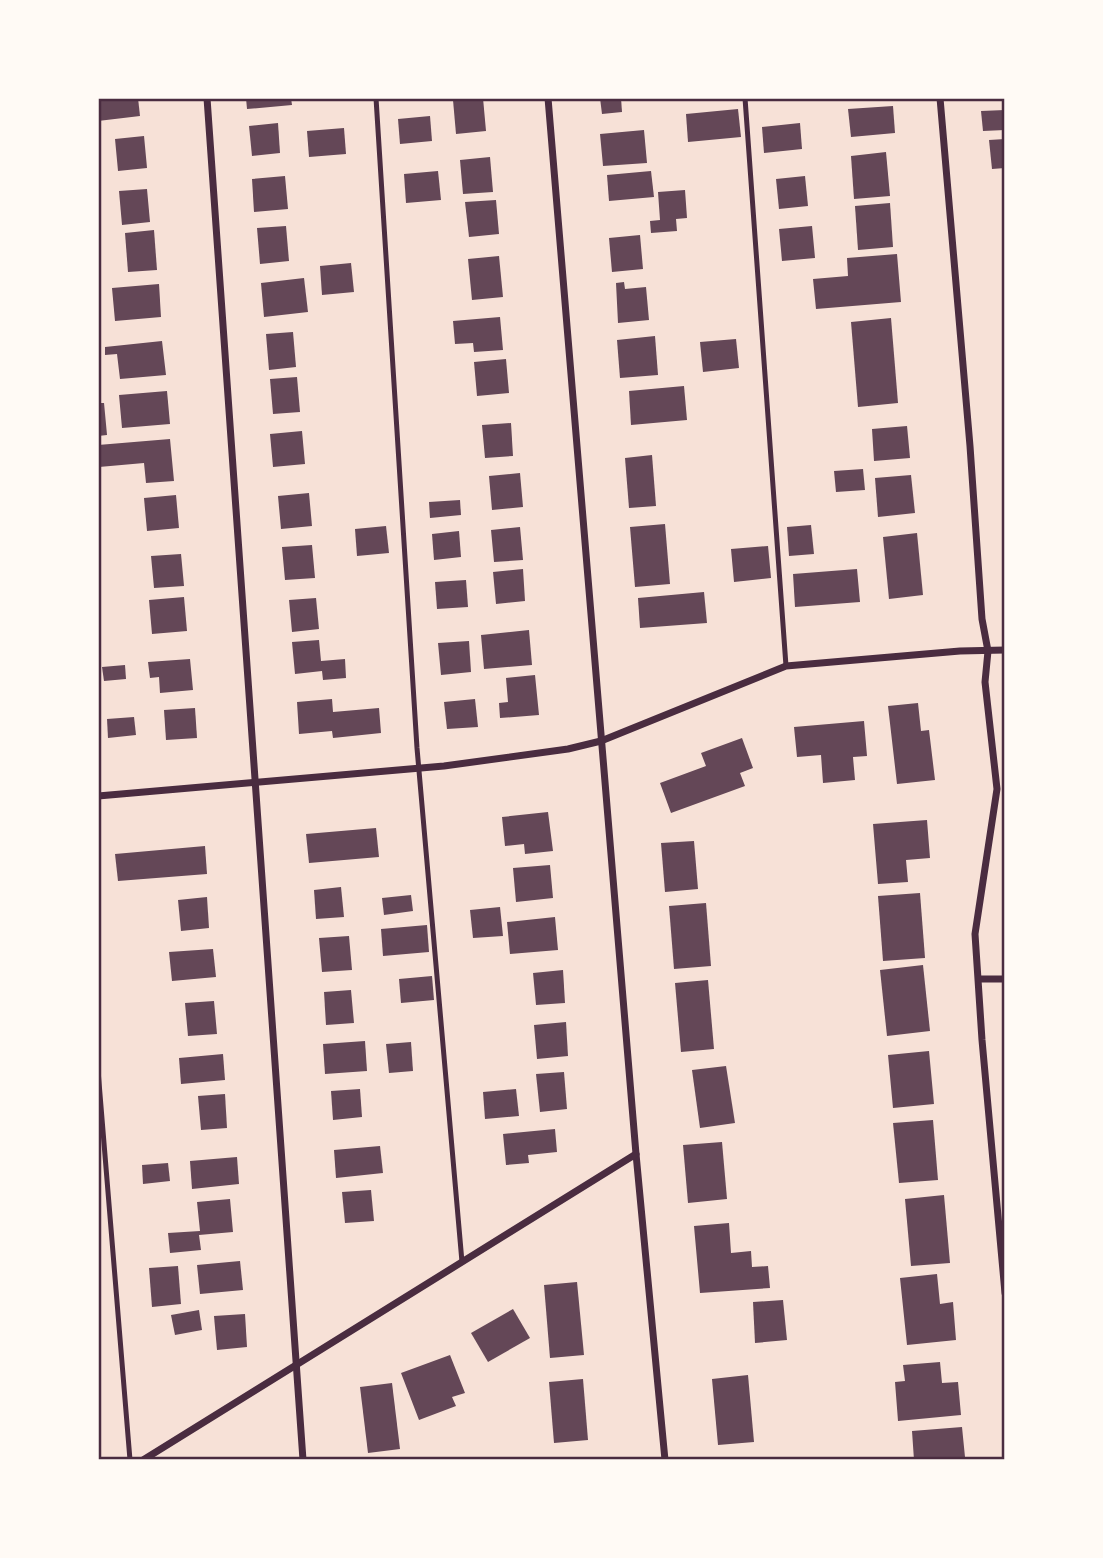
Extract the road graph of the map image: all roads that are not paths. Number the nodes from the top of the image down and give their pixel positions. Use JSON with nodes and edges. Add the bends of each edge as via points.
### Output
{"nodes":[{"id":1,"x":207,"y":98,"type":"edge"},
{"id":2,"x":376,"y":98,"type":"edge"},
{"id":3,"x":548,"y":98,"type":"edge"},
{"id":4,"x":745,"y":98,"type":"edge"},
{"id":5,"x":940,"y":98,"type":"edge"},
{"id":6,"x":1005,"y":650,"type":"edge"},
{"id":7,"x":988,"y":651,"type":"junction"},
{"id":8,"x":786,"y":666,"type":"junction"},
{"id":9,"x":601,"y":741,"type":"junction"},
{"id":10,"x":419,"y":768,"type":"junction"},
{"id":11,"x":254,"y":783,"type":"junction"},
{"id":12,"x":98,"y":796,"type":"edge"},
{"id":13,"x":979,"y":979,"type":"junction"},
{"id":14,"x":1005,"y":979,"type":"edge"},
{"id":15,"x":98,"y":1070,"type":"edge"},
{"id":16,"x":636,"y":1154,"type":"junction"},
{"id":17,"x":462,"y":1262,"type":"junction"},
{"id":18,"x":1005,"y":1293,"type":"edge"},
{"id":19,"x":296,"y":1366,"type":"junction"},
{"id":20,"x":131,"y":1460,"type":"edge"},
{"id":21,"x":143,"y":1460,"type":"edge"},
{"id":22,"x":303,"y":1460,"type":"edge"},
{"id":23,"x":665,"y":1460,"type":"edge"}],
"edges":[{"from":1,"to":11,"type":"street"},
{"from":2,"to":10,"type":"lane"},
{"from":3,"to":9,"type":"street"},
{"from":4,"to":8,"type":"lane"},
{"from":5,"to":7,"type":"street"},
{"from":6,"to":7,"type":"street"},
{"from":7,"to":8,"type":"street"},
{"from":7,"to":13,"type":"street","via":[[985,682],[997,789],[975,934]]},
{"from":8,"to":9,"type":"street"},
{"from":9,"to":10,"type":"street"},
{"from":9,"to":16,"type":"street"},
{"from":10,"to":11,"type":"street"},
{"from":10,"to":17,"type":"lane"},
{"from":11,"to":12,"type":"street"},
{"from":11,"to":19,"type":"street"},
{"from":13,"to":14,"type":"street"},
{"from":13,"to":18,"type":"street"},
{"from":15,"to":20,"type":"lane"},
{"from":16,"to":17,"type":"street"},
{"from":16,"to":23,"type":"street"},
{"from":17,"to":19,"type":"street"},
{"from":19,"to":21,"type":"street"},
{"from":19,"to":22,"type":"street"}]}
